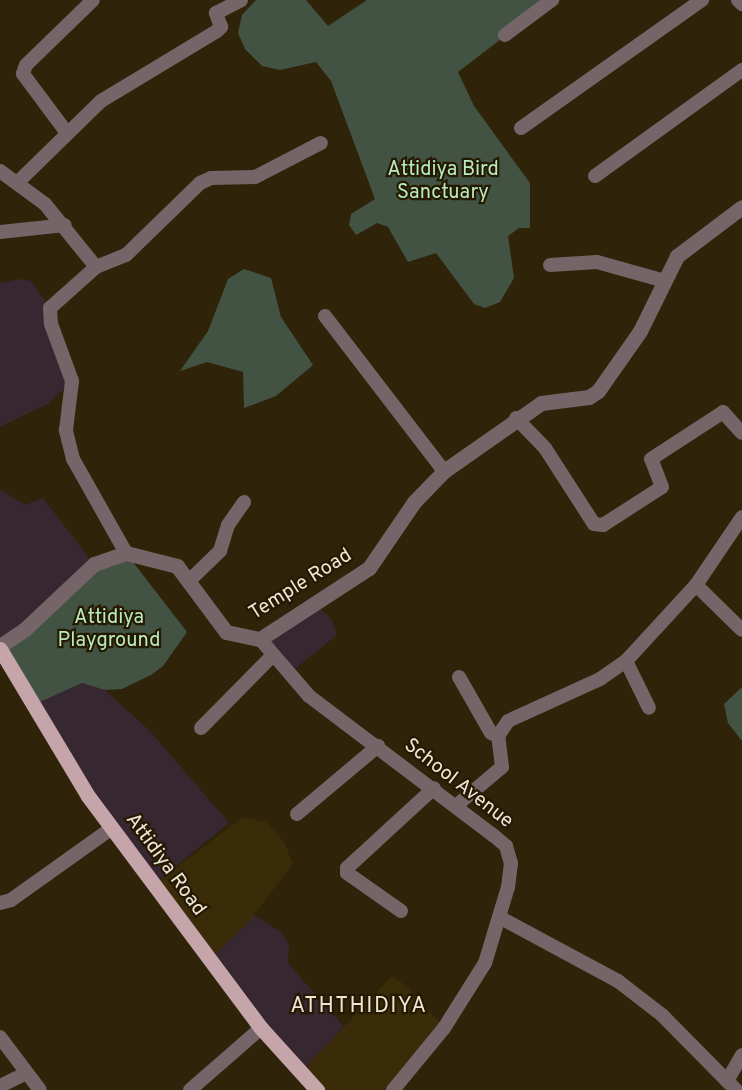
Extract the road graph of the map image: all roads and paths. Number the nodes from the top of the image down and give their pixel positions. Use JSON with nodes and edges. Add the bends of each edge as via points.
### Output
{"nodes":[{"id":1,"x":93,"y":0,"type":"edge"},
{"id":2,"x":241,"y":0,"type":"edge"},
{"id":3,"x":552,"y":0,"type":"edge"},
{"id":4,"x":702,"y":0,"type":"edge"},
{"id":5,"x":738,"y":0,"type":"edge"},
{"id":6,"x":742,"y":4,"type":"edge"},
{"id":7,"x":506,"y":35,"type":"dead end"},
{"id":8,"x":742,"y":70,"type":"edge"},
{"id":9,"x":521,"y":128,"type":"dead end"},
{"id":10,"x":67,"y":134,"type":"junction"},
{"id":11,"x":321,"y":143,"type":"dead end"},
{"id":12,"x":0,"y":171,"type":"edge"},
{"id":13,"x":595,"y":176,"type":"dead end"},
{"id":14,"x":17,"y":183,"type":"junction"},
{"id":15,"x":742,"y":207,"type":"edge"},
{"id":16,"x":65,"y":225,"type":"junction"},
{"id":17,"x":0,"y":232,"type":"edge"},
{"id":18,"x":550,"y":265,"type":"dead end"},
{"id":19,"x":96,"y":267,"type":"junction"},
{"id":20,"x":662,"y":280,"type":"junction"},
{"id":21,"x":325,"y":316,"type":"dead end"},
{"id":22,"x":516,"y":418,"type":"junction"},
{"id":23,"x":742,"y":434,"type":"edge"},
{"id":24,"x":444,"y":471,"type":"junction"},
{"id":25,"x":244,"y":502,"type":"dead end"},
{"id":26,"x":742,"y":517,"type":"edge"},
{"id":27,"x":126,"y":553,"type":"junction"},
{"id":28,"x":190,"y":580,"type":"junction"},
{"id":29,"x":696,"y":585,"type":"junction"},
{"id":30,"x":742,"y":630,"type":"edge"},
{"id":31,"x":260,"y":639,"type":"junction"},
{"id":32,"x":0,"y":647,"type":"edge"},
{"id":33,"x":272,"y":656,"type":"junction"},
{"id":34,"x":626,"y":661,"type":"junction"},
{"id":35,"x":459,"y":677,"type":"dead end"},
{"id":36,"x":649,"y":708,"type":"dead end"},
{"id":37,"x":201,"y":728,"type":"dead end"},
{"id":38,"x":498,"y":736,"type":"junction"},
{"id":39,"x":378,"y":746,"type":"junction"},
{"id":40,"x":434,"y":788,"type":"junction"},
{"id":41,"x":457,"y":805,"type":"junction"},
{"id":42,"x":297,"y":814,"type":"dead end"},
{"id":43,"x":112,"y":828,"type":"junction"},
{"id":44,"x":0,"y":903,"type":"edge"},
{"id":45,"x":401,"y":911,"type":"dead end"},
{"id":46,"x":499,"y":917,"type":"junction"},
{"id":47,"x":261,"y":1028,"type":"junction"},
{"id":48,"x":0,"y":1037,"type":"edge"},
{"id":49,"x":742,"y":1056,"type":"edge"},
{"id":50,"x":25,"y":1074,"type":"junction"},
{"id":51,"x":0,"y":1086,"type":"edge"},
{"id":52,"x":731,"y":1086,"type":"edge"},
{"id":53,"x":40,"y":1090,"type":"edge"},
{"id":54,"x":190,"y":1090,"type":"edge"},
{"id":55,"x":317,"y":1090,"type":"edge"},
{"id":56,"x":393,"y":1090,"type":"edge"}],
"edges":[{"from":1,"to":10,"type":"street","via":[[26,65],[23,74]]},
{"from":2,"to":10,"type":"street","via":[[216,13],[221,27],[217,31],[101,101]]},
{"from":3,"to":7,"type":"street"},
{"from":4,"to":9,"type":"street"},
{"from":5,"to":6,"type":"street"},
{"from":8,"to":13,"type":"street"},
{"from":10,"to":14,"type":"street"},
{"from":11,"to":19,"type":"street","via":[[255,177],[211,178],[200,183],[126,255]]},
{"from":12,"to":14,"type":"street"},
{"from":14,"to":16,"type":"street"},
{"from":15,"to":20,"type":"street","name":"Temple Road","via":[[677,256]]},
{"from":16,"to":17,"type":"street"},
{"from":16,"to":19,"type":"street"},
{"from":18,"to":20,"type":"street","via":[[597,262]]},
{"from":19,"to":27,"type":"street","via":[[50,308],[51,324],[72,381],[66,430],[73,459]]},
{"from":20,"to":22,"type":"street","name":"Temple Road","via":[[640,331],[598,391],[589,397],[542,403]]},
{"from":21,"to":24,"type":"street"},
{"from":22,"to":23,"type":"street","via":[[545,448],[594,524],[603,525],[662,487],[651,459],[723,412]]},
{"from":22,"to":24,"type":"street","name":"Temple Road"},
{"from":24,"to":31,"type":"street","name":"Temple Road","via":[[414,502],[369,568]]},
{"from":25,"to":28,"type":"street","via":[[228,525],[220,551]]},
{"from":26,"to":29,"type":"street"},
{"from":27,"to":28,"type":"street","name":"Temple Road","via":[[177,566]]},
{"from":27,"to":32,"type":"street","via":[[94,564],[25,629]]},
{"from":28,"to":31,"type":"street","name":"Temple Road","via":[[226,632]]},
{"from":29,"to":30,"type":"street"},
{"from":29,"to":34,"type":"street"},
{"from":31,"to":33,"type":"street","name":"School Avenue"},
{"from":32,"to":43,"type":"main road","name":"Attidiya Road","via":[[65,761]]},
{"from":33,"to":37,"type":"street"},
{"from":33,"to":39,"type":"street","name":"School Avenue","via":[[309,696]]},
{"from":34,"to":36,"type":"street"},
{"from":34,"to":38,"type":"street","via":[[600,679],[508,721]]},
{"from":35,"to":38,"type":"street","via":[[491,733]]},
{"from":38,"to":41,"type":"street","via":[[502,767]]},
{"from":39,"to":40,"type":"street","name":"School Avenue"},
{"from":39,"to":42,"type":"street"},
{"from":40,"to":41,"type":"street","name":"School Avenue"},
{"from":40,"to":45,"type":"street","via":[[347,868],[347,873]]},
{"from":41,"to":46,"type":"street","name":"School Avenue","via":[[506,846],[510,871]]},
{"from":43,"to":44,"type":"street","via":[[11,900]]},
{"from":43,"to":47,"type":"main road","name":"Attidiya Road"},
{"from":46,"to":52,"type":"street","via":[[618,981],[662,1015]]},
{"from":46,"to":56,"type":"street","name":"School Avenue","via":[[485,963],[465,996]]},
{"from":47,"to":54,"type":"street"},
{"from":47,"to":55,"type":"main road","name":"Attidiya Road"},
{"from":48,"to":50,"type":"street"},
{"from":49,"to":52,"type":"street"},
{"from":50,"to":51,"type":"street"},
{"from":50,"to":53,"type":"street"}]}
